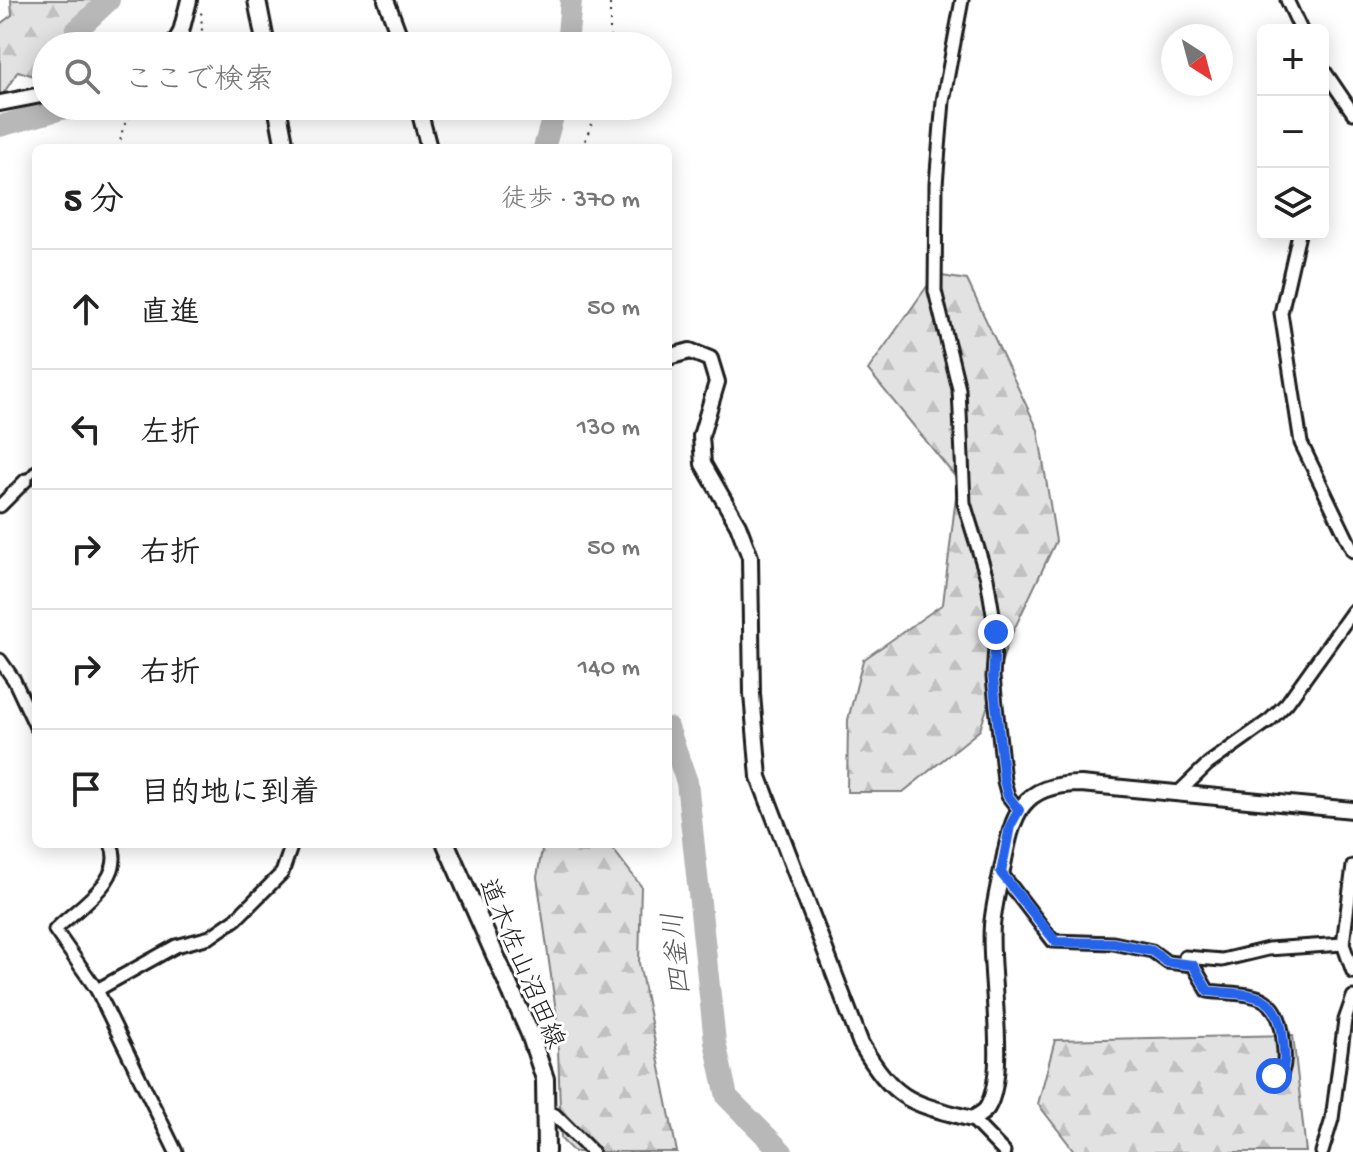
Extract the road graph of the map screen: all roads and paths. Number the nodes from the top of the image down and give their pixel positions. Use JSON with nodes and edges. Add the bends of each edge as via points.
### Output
{"nodes":[{"id":1,"x":257,"y":0,"type":"edge"},
{"id":2,"x":386,"y":0,"type":"edge"},
{"id":3,"x":610,"y":0,"type":"edge"},
{"id":4,"x":962,"y":0,"type":"edge"},
{"id":5,"x":195,"y":2,"type":"edge"},
{"id":6,"x":1290,"y":2,"type":"edge"},
{"id":7,"x":1299,"y":24,"type":"edge"},
{"id":8,"x":181,"y":32,"type":"edge"},
{"id":9,"x":202,"y":32,"type":"edge"},
{"id":10,"x":263,"y":32,"type":"edge"},
{"id":11,"x":398,"y":32,"type":"edge"},
{"id":12,"x":610,"y":32,"type":"edge"},
{"id":13,"x":1329,"y":78,"type":"edge"},
{"id":14,"x":32,"y":97,"type":"edge"},
{"id":15,"x":0,"y":103,"type":"edge"},
{"id":16,"x":1353,"y":113,"type":"edge"},
{"id":17,"x":128,"y":120,"type":"edge"},
{"id":18,"x":280,"y":120,"type":"edge"},
{"id":19,"x":422,"y":120,"type":"edge"},
{"id":20,"x":593,"y":120,"type":"edge"},
{"id":21,"x":120,"y":144,"type":"edge"},
{"id":22,"x":284,"y":144,"type":"edge"},
{"id":23,"x":428,"y":144,"type":"edge"},
{"id":24,"x":584,"y":144,"type":"edge"},
{"id":25,"x":1298,"y":240,"type":"edge"},
{"id":26,"x":672,"y":356,"type":"edge"},
{"id":27,"x":32,"y":473,"type":"edge"},
{"id":28,"x":26,"y":480,"type":"joint"},
{"id":29,"x":0,"y":506,"type":"edge"},
{"id":30,"x":1353,"y":551,"type":"edge"},
{"id":31,"x":1353,"y":611,"type":"edge"},
{"id":32,"x":0,"y":660,"type":"edge"},
{"id":33,"x":32,"y":718,"type":"edge"},
{"id":34,"x":1177,"y":794,"type":"junction"},
{"id":35,"x":1019,"y":810,"type":"junction"},
{"id":36,"x":1353,"y":810,"type":"edge"},
{"id":37,"x":112,"y":848,"type":"edge"},
{"id":38,"x":291,"y":848,"type":"edge"},
{"id":39,"x":448,"y":848,"type":"edge"},
{"id":40,"x":1353,"y":866,"type":"edge"},
{"id":41,"x":1001,"y":873,"type":"junction"},
{"id":42,"x":1343,"y":944,"type":"junction"},
{"id":43,"x":1156,"y":953,"type":"junction"},
{"id":44,"x":1353,"y":972,"type":"edge"},
{"id":45,"x":97,"y":990,"type":"junction"},
{"id":46,"x":1353,"y":997,"type":"edge"},
{"id":47,"x":1274,"y":1076,"type":"dead end"},
{"id":48,"x":547,"y":1111,"type":"junction"},
{"id":49,"x":972,"y":1119,"type":"junction"},
{"id":50,"x":176,"y":1152,"type":"edge"},
{"id":51,"x":546,"y":1152,"type":"edge"},
{"id":52,"x":592,"y":1152,"type":"edge"},
{"id":53,"x":1004,"y":1152,"type":"edge"},
{"id":54,"x":1322,"y":1152,"type":"edge"}],
"edges":[{"from":1,"to":10,"type":"main road"},
{"from":2,"to":11,"type":"street"},
{"from":3,"to":12,"type":"path"},
{"from":4,"to":35,"type":"street","via":[[943,101],[935,291],[959,389],[964,503],[987,578],[996,632],[993,677],[1004,781]]},
{"from":5,"to":8,"type":"street"},
{"from":5,"to":9,"type":"path"},
{"from":6,"to":7,"type":"street"},
{"from":13,"to":16,"type":"street"},
{"from":14,"to":15,"type":"street"},
{"from":17,"to":21,"type":"path"},
{"from":18,"to":22,"type":"main road"},
{"from":19,"to":23,"type":"street"},
{"from":20,"to":24,"type":"path"},
{"from":25,"to":30,"type":"street","via":[[1281,313],[1301,443]]},
{"from":26,"to":49,"type":"street","via":[[690,351],[710,359],[717,382],[701,436],[703,464],[750,557],[759,777],[861,1044],[879,1075],[902,1098]]},
{"from":27,"to":28,"type":"lane"},
{"from":28,"to":29,"type":"street"},
{"from":31,"to":34,"type":"street","via":[[1287,703]]},
{"from":32,"to":33,"type":"street"},
{"from":34,"to":35,"type":"street","via":[[1060,784],[1025,799]]},
{"from":34,"to":36,"type":"street"},
{"from":35,"to":41,"type":"street","via":[[1010,826]]},
{"from":37,"to":45,"type":"street","via":[[113,872],[55,930]]},
{"from":38,"to":45,"type":"street","via":[[282,873],[236,919],[210,937],[176,946]]},
{"from":39,"to":48,"type":"main road","name":"道木佐山沼田線","via":[[530,1034],[545,1079]]},
{"from":40,"to":42,"type":"street"},
{"from":41,"to":43,"type":"street","via":[[1053,941],[1113,943]]},
{"from":41,"to":49,"type":"street","via":[[992,926],[994,1090],[986,1111]]},
{"from":42,"to":43,"type":"street","via":[[1268,949],[1222,960]]},
{"from":42,"to":44,"type":"street"},
{"from":43,"to":47,"type":"street","via":[[1167,962],[1193,965],[1208,991],[1254,996],[1272,1005],[1282,1026],[1285,1063]]},
{"from":45,"to":50,"type":"street"},
{"from":46,"to":54,"type":"street"},
{"from":48,"to":51,"type":"main road","name":"道木佐山沼田線"},
{"from":48,"to":52,"type":"street"},
{"from":49,"to":53,"type":"street"}]}
